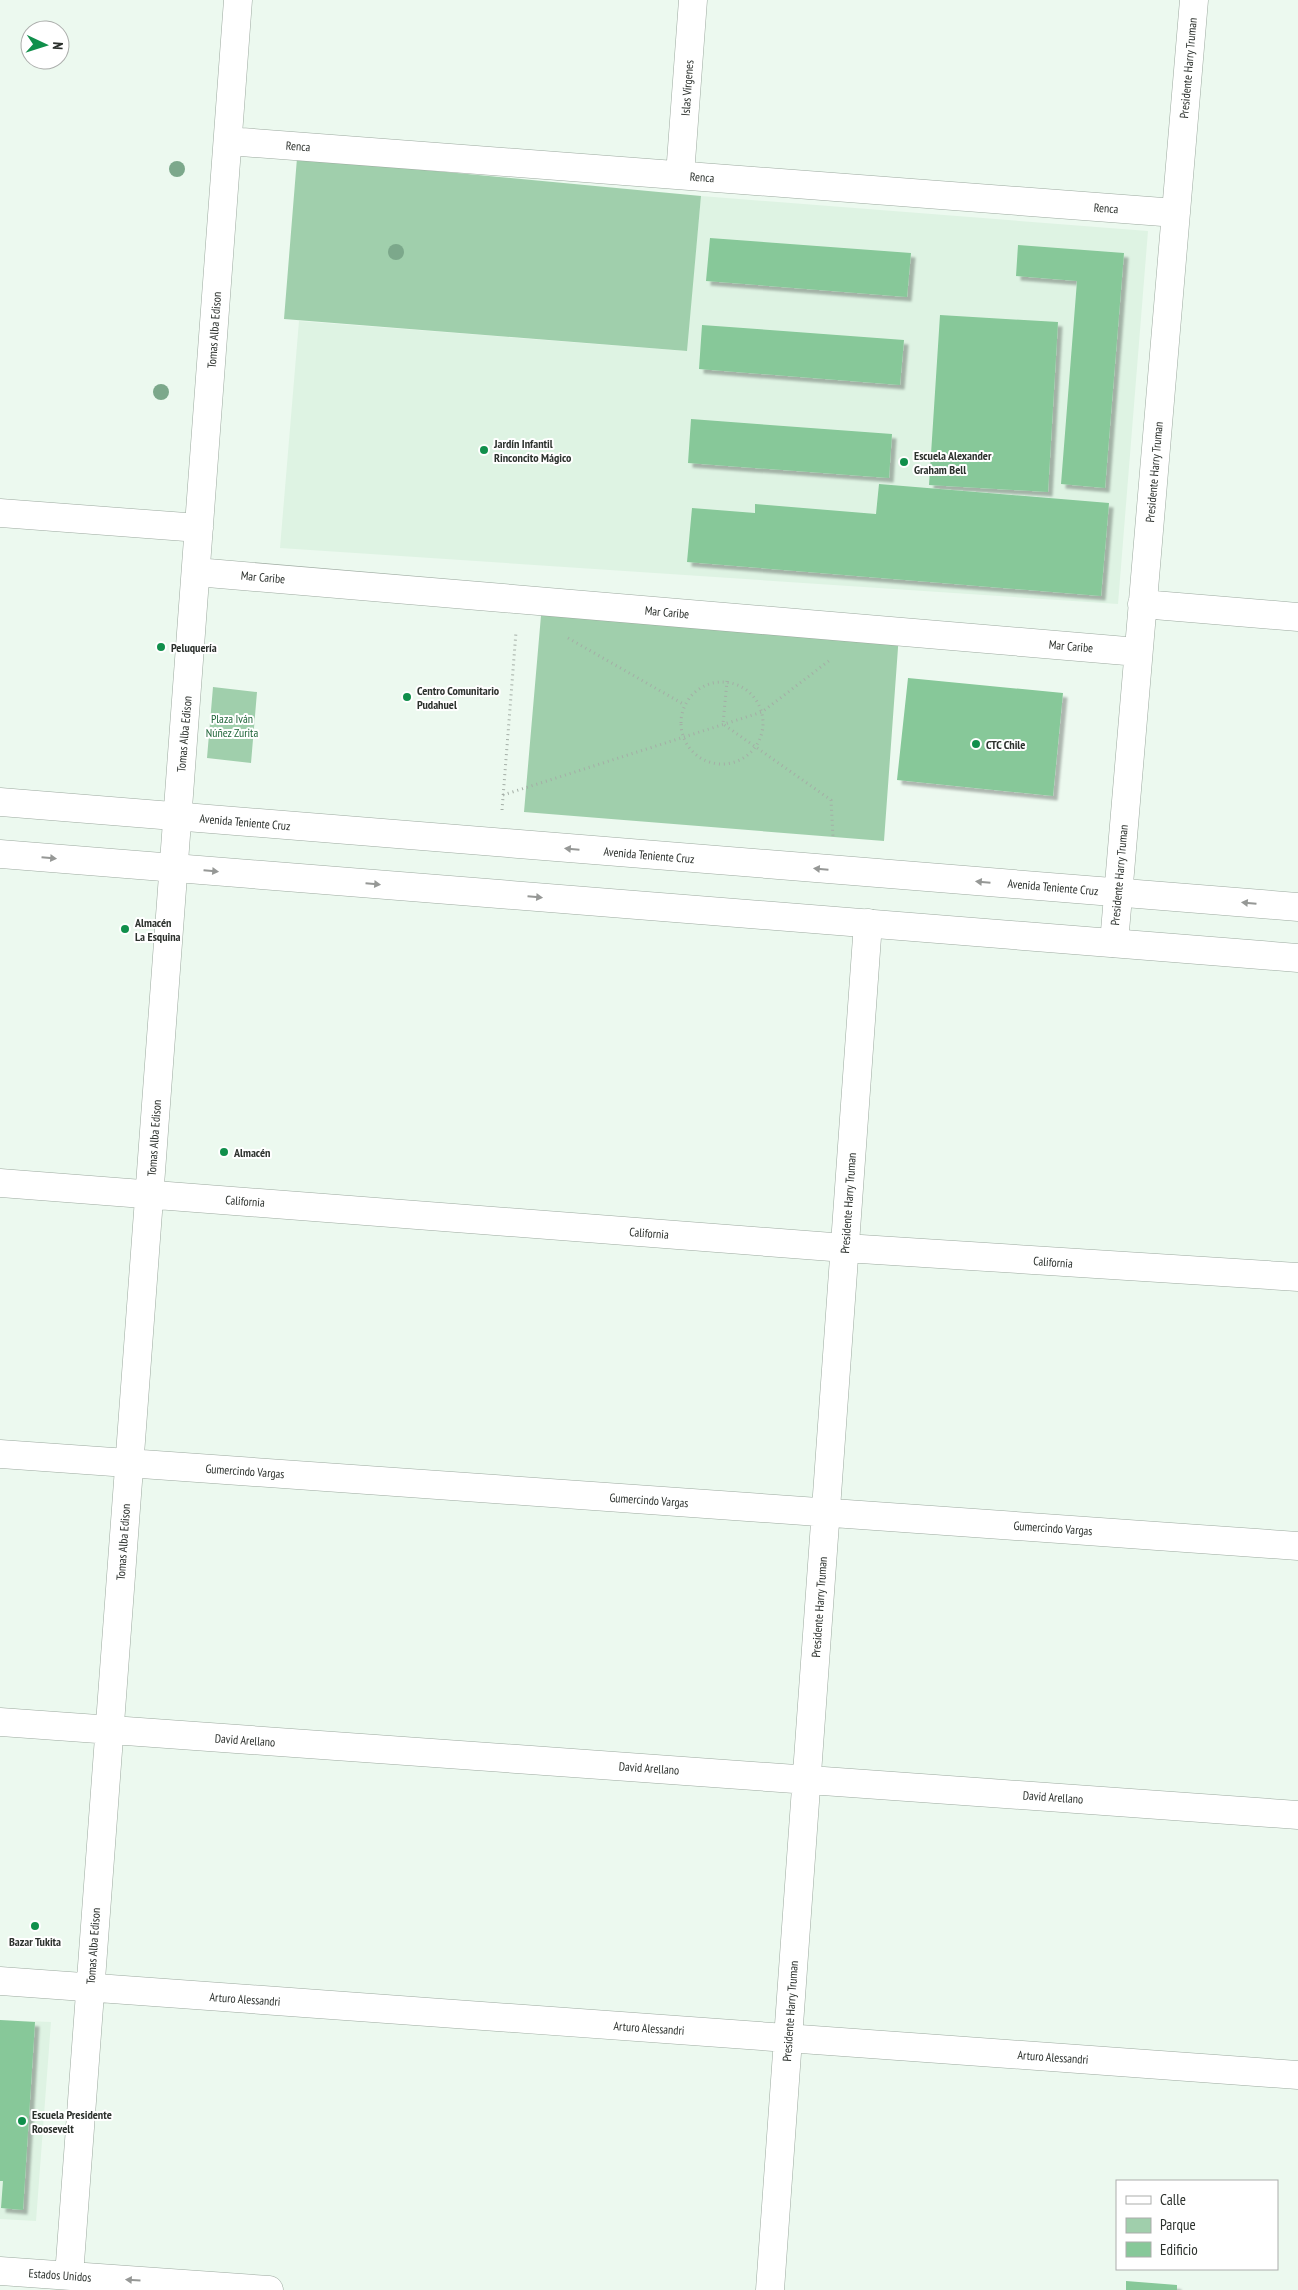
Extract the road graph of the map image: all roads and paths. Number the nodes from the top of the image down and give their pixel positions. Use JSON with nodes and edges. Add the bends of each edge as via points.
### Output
{"nodes":[{"id":1,"x":238,"y":0,"type":"edge"},
{"id":2,"x":693,"y":0,"type":"edge"},
{"id":3,"x":1194,"y":0,"type":"edge"},
{"id":4,"x":228,"y":141,"type":"junction"},
{"id":5,"x":680,"y":175,"type":"junction"},
{"id":6,"x":1176,"y":213,"type":"junction"},
{"id":7,"x":0,"y":513,"type":"edge"},
{"id":8,"x":199,"y":528,"type":"junction"},
{"id":9,"x":196,"y":572,"type":"junction"},
{"id":10,"x":519,"y":599,"type":"junction"},
{"id":11,"x":1142,"y":604,"type":"junction"},
{"id":12,"x":1298,"y":616,"type":"edge"},
{"id":13,"x":862,"y":628,"type":"junction"},
{"id":14,"x":560,"y":633,"type":"dead end"},
{"id":15,"x":1138,"y":652,"type":"junction"},
{"id":16,"x":727,"y":682,"type":"junction"},
{"id":17,"x":685,"y":705,"type":"junction"},
{"id":18,"x":762,"y":712,"type":"junction"},
{"id":19,"x":723,"y":724,"type":"junction"},
{"id":20,"x":684,"y":737,"type":"junction"},
{"id":21,"x":756,"y":747,"type":"junction"},
{"id":22,"x":503,"y":795,"type":"junction"},
{"id":23,"x":0,"y":802,"type":"edge"},
{"id":24,"x":178,"y":817,"type":"junction"},
{"id":25,"x":499,"y":843,"type":"junction"},
{"id":26,"x":0,"y":854,"type":"edge"},
{"id":27,"x":174,"y":868,"type":"junction"},
{"id":28,"x":835,"y":870,"type":"junction"},
{"id":29,"x":1118,"y":892,"type":"junction"},
{"id":30,"x":1298,"y":907,"type":"edge"},
{"id":31,"x":868,"y":923,"type":"junction"},
{"id":32,"x":1114,"y":943,"type":"junction"},
{"id":33,"x":1298,"y":958,"type":"edge"},
{"id":34,"x":0,"y":1183,"type":"edge"},
{"id":35,"x":149,"y":1193,"type":"junction"},
{"id":36,"x":845,"y":1248,"type":"junction"},
{"id":37,"x":1298,"y":1278,"type":"edge"},
{"id":38,"x":0,"y":1454,"type":"edge"},
{"id":39,"x":129,"y":1463,"type":"junction"},
{"id":40,"x":826,"y":1512,"type":"junction"},
{"id":41,"x":1298,"y":1546,"type":"edge"},
{"id":42,"x":0,"y":1722,"type":"edge"},
{"id":43,"x":110,"y":1730,"type":"junction"},
{"id":44,"x":807,"y":1780,"type":"junction"},
{"id":45,"x":1298,"y":1815,"type":"edge"},
{"id":46,"x":0,"y":1981,"type":"edge"},
{"id":47,"x":90,"y":1988,"type":"junction"},
{"id":48,"x":788,"y":2038,"type":"junction"},
{"id":49,"x":1298,"y":2075,"type":"edge"},
{"id":50,"x":0,"y":2271,"type":"edge"},
{"id":51,"x":69,"y":2276,"type":"junction"},
{"id":52,"x":269,"y":2290,"type":"edge"},
{"id":53,"x":770,"y":2290,"type":"edge"}],
"edges":[{"from":1,"to":4,"type":"street","name":"Tomas Alba Edison"},
{"from":2,"to":5,"type":"street","name":"Islas Vírgenes"},
{"from":3,"to":6,"type":"street","name":"Presidente Harry Truman"},
{"from":4,"to":5,"type":"street","name":"Renca"},
{"from":4,"to":8,"type":"street","name":"Tomas Alba Edison"},
{"from":5,"to":6,"type":"street","name":"Renca"},
{"from":6,"to":11,"type":"street","name":"Presidente Harry Truman"},
{"from":7,"to":8,"type":"street"},
{"from":8,"to":9,"type":"street","name":"Tomas Alba Edison"},
{"from":9,"to":10,"type":"street","name":"Mar Caribe"},
{"from":9,"to":24,"type":"street","name":"Tomas Alba Edison"},
{"from":10,"to":13,"type":"street","name":"Mar Caribe"},
{"from":10,"to":22,"type":"path"},
{"from":11,"to":12,"type":"street"},
{"from":11,"to":15,"type":"street","name":"Presidente Harry Truman"},
{"from":13,"to":15,"type":"street","name":"Mar Caribe"},
{"from":13,"to":18,"type":"path","via":[[853,642]]},
{"from":14,"to":17,"type":"path"},
{"from":15,"to":29,"type":"street","name":"Presidente Harry Truman"},
{"from":16,"to":17,"type":"path","via":[[702,686],[691,694]]},
{"from":16,"to":18,"type":"path","via":[[752,693]]},
{"from":16,"to":19,"type":"path"},
{"from":17,"to":20,"type":"path","via":[[681,719]]},
{"from":18,"to":19,"type":"path"},
{"from":18,"to":21,"type":"path","via":[[763,732]]},
{"from":19,"to":20,"type":"path"},
{"from":19,"to":21,"type":"path"},
{"from":20,"to":21,"type":"path","via":[[687,746],[697,756],[709,763],[723,765],[749,756]]},
{"from":20,"to":22,"type":"path"},
{"from":21,"to":28,"type":"path","via":[[832,800]]},
{"from":22,"to":25,"type":"path"},
{"from":23,"to":24,"type":"street","name":"Avenida Teniente Cruz"},
{"from":24,"to":25,"type":"street","name":"Avenida Teniente Cruz"},
{"from":24,"to":27,"type":"street","name":"Tomas Alba Edison"},
{"from":28,"to":25,"type":"street","name":"Avenida Teniente Cruz","one_way":true},
{"from":26,"to":27,"type":"street","one_way":true},
{"from":27,"to":31,"type":"street","one_way":true},
{"from":27,"to":35,"type":"street","name":"Tomas Alba Edison"},
{"from":29,"to":28,"type":"street","name":"Avenida Teniente Cruz","one_way":true},
{"from":30,"to":29,"type":"street","name":"Avenida Teniente Cruz","one_way":true},
{"from":29,"to":32,"type":"street","name":"Presidente Harry Truman"},
{"from":31,"to":32,"type":"street"},
{"from":31,"to":36,"type":"street","name":"Presidente Harry Truman"},
{"from":32,"to":33,"type":"street"},
{"from":34,"to":35,"type":"street","name":"California"},
{"from":35,"to":36,"type":"street","name":"California"},
{"from":35,"to":39,"type":"street","name":"Tomas Alba Edison"},
{"from":36,"to":37,"type":"street","name":"California"},
{"from":36,"to":40,"type":"street","name":"Presidente Harry Truman"},
{"from":38,"to":39,"type":"street","name":"Gumercindo Vargas"},
{"from":39,"to":40,"type":"street","name":"Gumercindo Vargas"},
{"from":39,"to":43,"type":"street","name":"Tomas Alba Edison"},
{"from":40,"to":41,"type":"street","name":"Gumercindo Vargas"},
{"from":40,"to":44,"type":"street","name":"Presidente Harry Truman"},
{"from":42,"to":43,"type":"street","name":"David Arellano"},
{"from":43,"to":44,"type":"street","name":"David Arellano"},
{"from":43,"to":47,"type":"street","name":"Tomas Alba Edison"},
{"from":44,"to":45,"type":"street","name":"David Arellano"},
{"from":44,"to":48,"type":"street","name":"Presidente Harry Truman"},
{"from":46,"to":47,"type":"street","name":"Arturo Alessandri"},
{"from":47,"to":48,"type":"street","name":"Arturo Alessandri"},
{"from":47,"to":51,"type":"street","name":"Tomas Alba Edison"},
{"from":48,"to":49,"type":"street","name":"Arturo Alessandri"},
{"from":48,"to":53,"type":"street","name":"Presidente Harry Truman"},
{"from":50,"to":51,"type":"street","name":"Estados Unidos"},
{"from":52,"to":51,"type":"street","name":"Estados Unidos","one_way":true}]}
